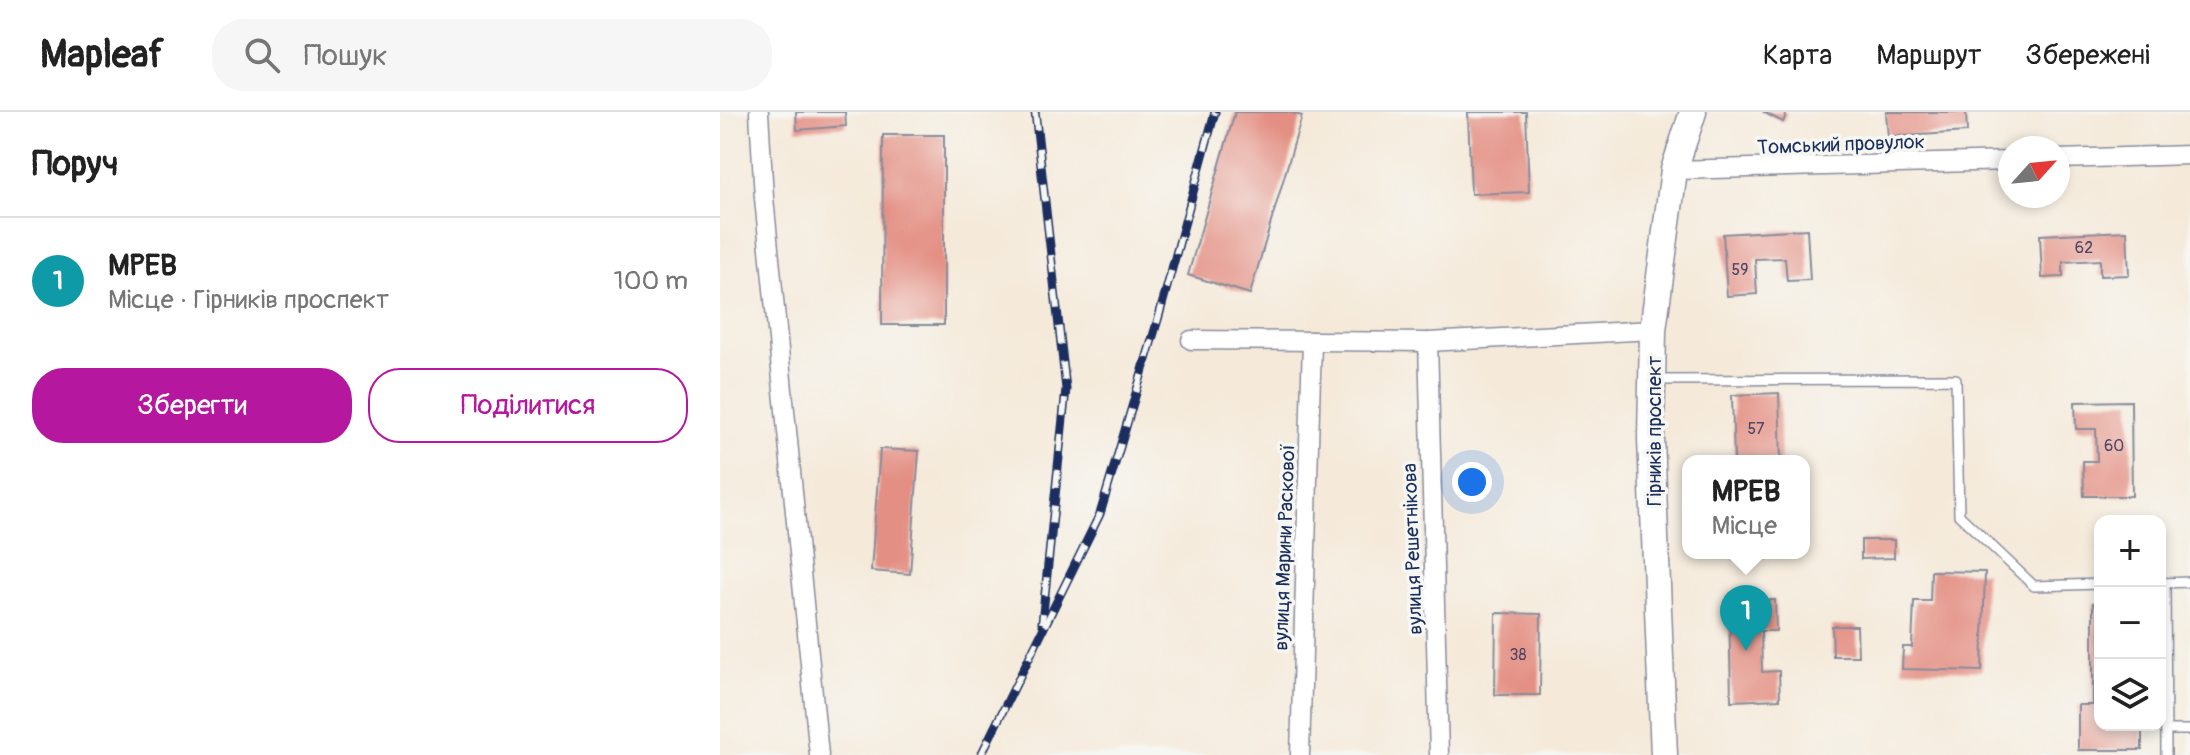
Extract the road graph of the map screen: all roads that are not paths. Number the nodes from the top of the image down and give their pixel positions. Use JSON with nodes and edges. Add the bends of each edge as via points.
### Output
{"nodes":[{"id":1,"x":759,"y":112,"type":"edge"},
{"id":2,"x":1693,"y":112,"type":"edge"},
{"id":3,"x":2190,"y":155,"type":"edge"},
{"id":4,"x":2070,"y":159,"type":"edge"},
{"id":5,"x":1998,"y":161,"type":"edge"},
{"id":6,"x":1674,"y":170,"type":"junction"},
{"id":7,"x":1653,"y":330,"type":"junction"},
{"id":8,"x":1191,"y":340,"type":"dead end"},
{"id":9,"x":1312,"y":341,"type":"junction"},
{"id":10,"x":1428,"y":342,"type":"junction"},
{"id":11,"x":1652,"y":380,"type":"junction"},
{"id":12,"x":2190,"y":582,"type":"edge"},
{"id":13,"x":2166,"y":583,"type":"edge"},
{"id":14,"x":2094,"y":584,"type":"edge"},
{"id":15,"x":2162,"y":587,"type":"edge"},
{"id":16,"x":2164,"y":659,"type":"edge"},
{"id":17,"x":2166,"y":730,"type":"edge"},
{"id":18,"x":2190,"y":730,"type":"edge"},
{"id":19,"x":2166,"y":731,"type":"edge"},
{"id":20,"x":819,"y":755,"type":"edge"},
{"id":21,"x":1300,"y":755,"type":"edge"},
{"id":22,"x":1439,"y":755,"type":"edge"},
{"id":23,"x":1664,"y":755,"type":"edge"},
{"id":24,"x":2166,"y":755,"type":"edge"}],
"edges":[{"from":1,"to":20,"type":"street"},
{"from":2,"to":6,"type":"main road","name":"Гірників проспект"},
{"from":3,"to":4,"type":"street"},
{"from":5,"to":6,"type":"street","name":"Томський провулок"},
{"from":6,"to":7,"type":"main road","name":"Гірників проспект"},
{"from":7,"to":10,"type":"street"},
{"from":7,"to":11,"type":"main road","name":"Гірників проспект"},
{"from":8,"to":9,"type":"street"},
{"from":9,"to":10,"type":"street"},
{"from":9,"to":21,"type":"street","name":"вулиця Марини Раскової"},
{"from":10,"to":22,"type":"street","name":"вулиця Решетнікова"},
{"from":11,"to":14,"type":"lane","via":[[1956,379],[1959,515],[2034,586]]},
{"from":11,"to":23,"type":"main road","name":"Гірників проспект"},
{"from":12,"to":13,"type":"lane"},
{"from":15,"to":16,"type":"lane"},
{"from":17,"to":18,"type":"lane"},
{"from":19,"to":24,"type":"lane"}]}
